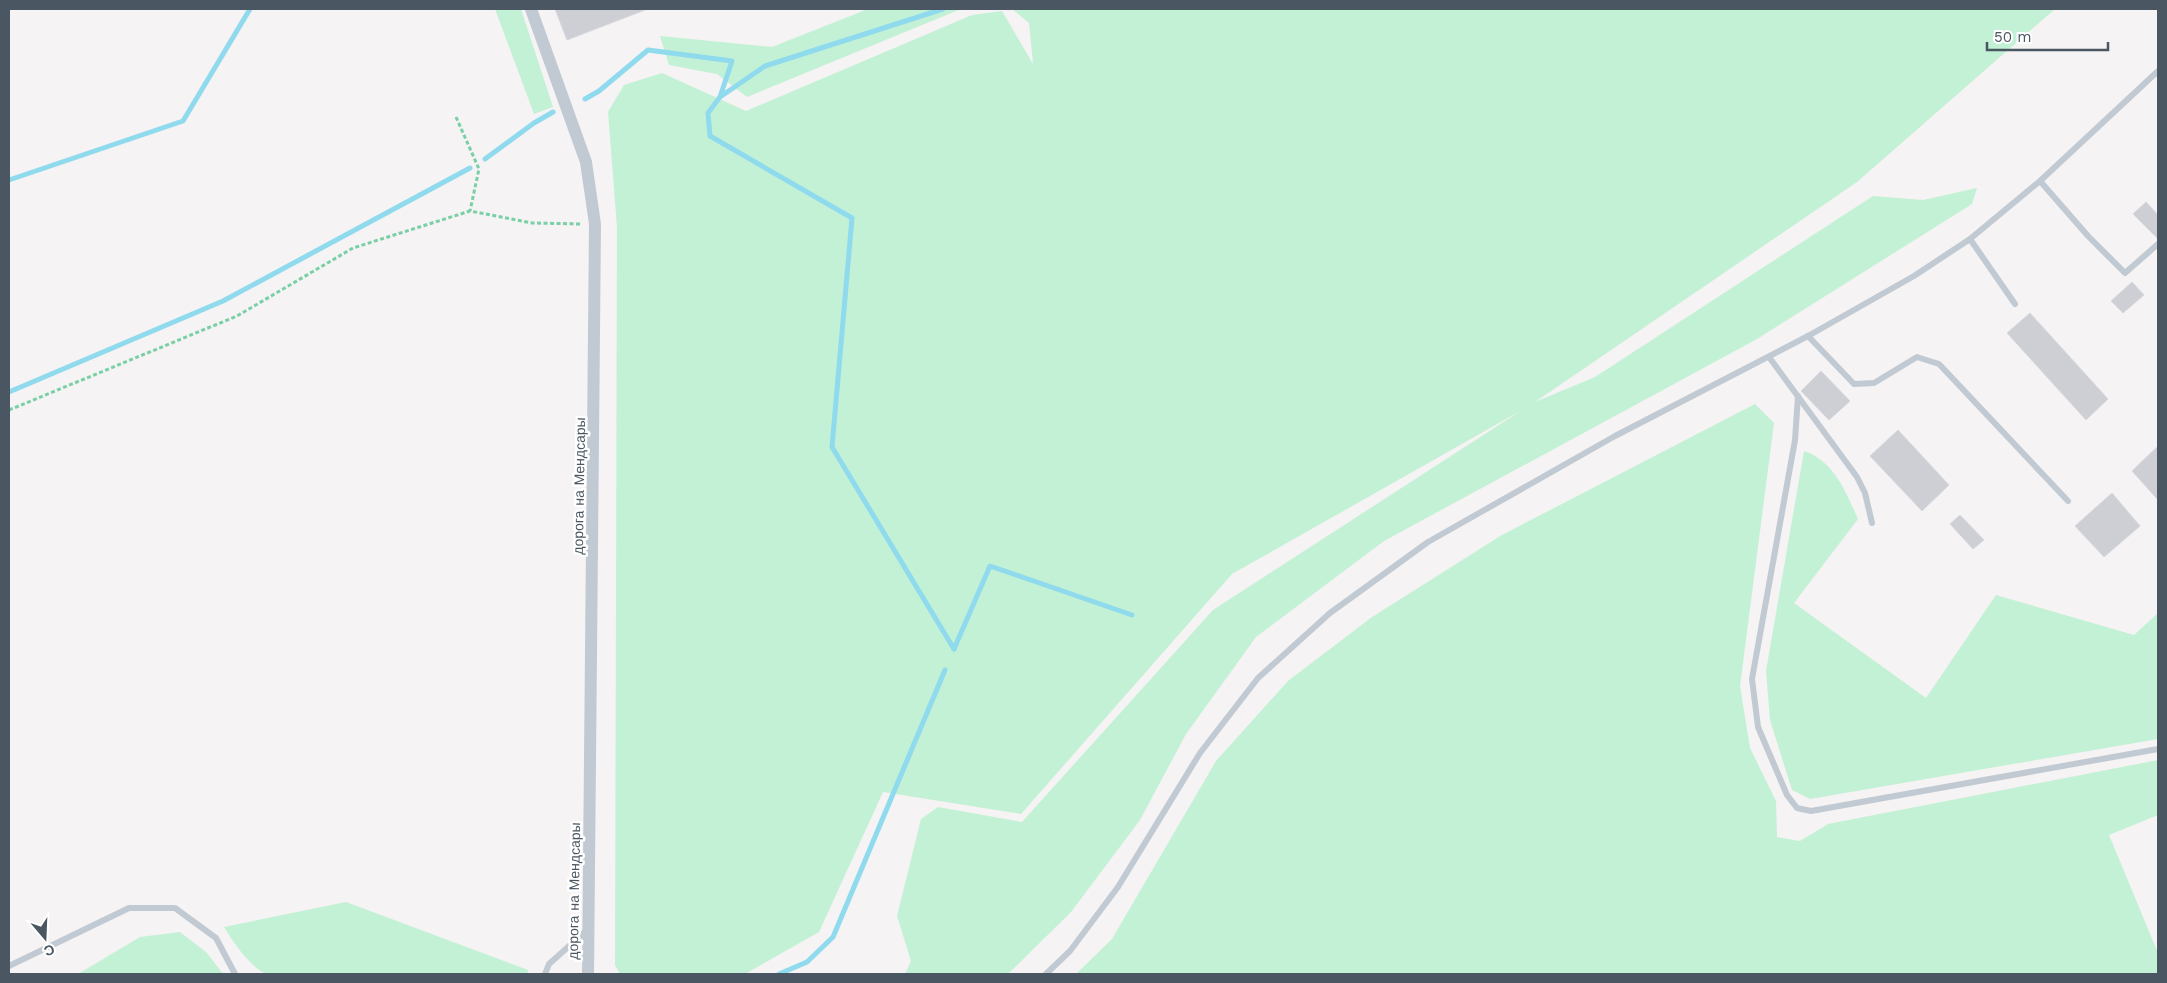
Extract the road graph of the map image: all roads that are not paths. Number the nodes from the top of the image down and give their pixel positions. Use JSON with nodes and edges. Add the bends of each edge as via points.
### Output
{"nodes":[{"id":1,"x":531,"y":9,"type":"edge"},
{"id":2,"x":2158,"y":71,"type":"edge"},
{"id":3,"x":2040,"y":181,"type":"junction"},
{"id":4,"x":1970,"y":239,"type":"junction"},
{"id":5,"x":2158,"y":244,"type":"edge"},
{"id":6,"x":2015,"y":304,"type":"dead end"},
{"id":7,"x":1808,"y":336,"type":"junction"},
{"id":8,"x":1769,"y":357,"type":"junction"},
{"id":9,"x":1798,"y":396,"type":"junction"},
{"id":10,"x":2068,"y":501,"type":"dead end"},
{"id":11,"x":1872,"y":522,"type":"dead end"},
{"id":12,"x":2158,"y":749,"type":"edge"},
{"id":13,"x":588,"y":929,"type":"junction"},
{"id":14,"x":9,"y":966,"type":"edge"},
{"id":15,"x":235,"y":974,"type":"edge"},
{"id":16,"x":545,"y":974,"type":"edge"},
{"id":17,"x":588,"y":974,"type":"edge"},
{"id":18,"x":1046,"y":974,"type":"edge"}],
"edges":[{"from":1,"to":13,"type":"street","name":"дорога на Мендсары","via":[[586,162],[596,224]]},
{"from":2,"to":3,"type":"lane"},
{"from":3,"to":4,"type":"lane"},
{"from":3,"to":5,"type":"lane","via":[[2125,273]]},
{"from":4,"to":6,"type":"lane"},
{"from":4,"to":7,"type":"lane","via":[[1914,276]]},
{"from":7,"to":8,"type":"lane"},
{"from":7,"to":10,"type":"lane","via":[[1854,384],[1874,383],[1916,357],[1939,364]]},
{"from":8,"to":9,"type":"lane"},
{"from":8,"to":18,"type":"lane","via":[[1615,436],[1428,542],[1330,613],[1258,678],[1200,753],[1118,887],[1070,951]]},
{"from":9,"to":11,"type":"lane","via":[[1865,492]]},
{"from":9,"to":12,"type":"lane","via":[[1795,440],[1752,679],[1758,727],[1787,795],[1796,808],[1811,811]]},
{"from":13,"to":16,"type":"lane","via":[[549,964]]},
{"from":13,"to":17,"type":"street","name":"дорога на Мендсары"},
{"from":14,"to":15,"type":"lane","via":[[129,908],[175,908],[216,938]]}]}
